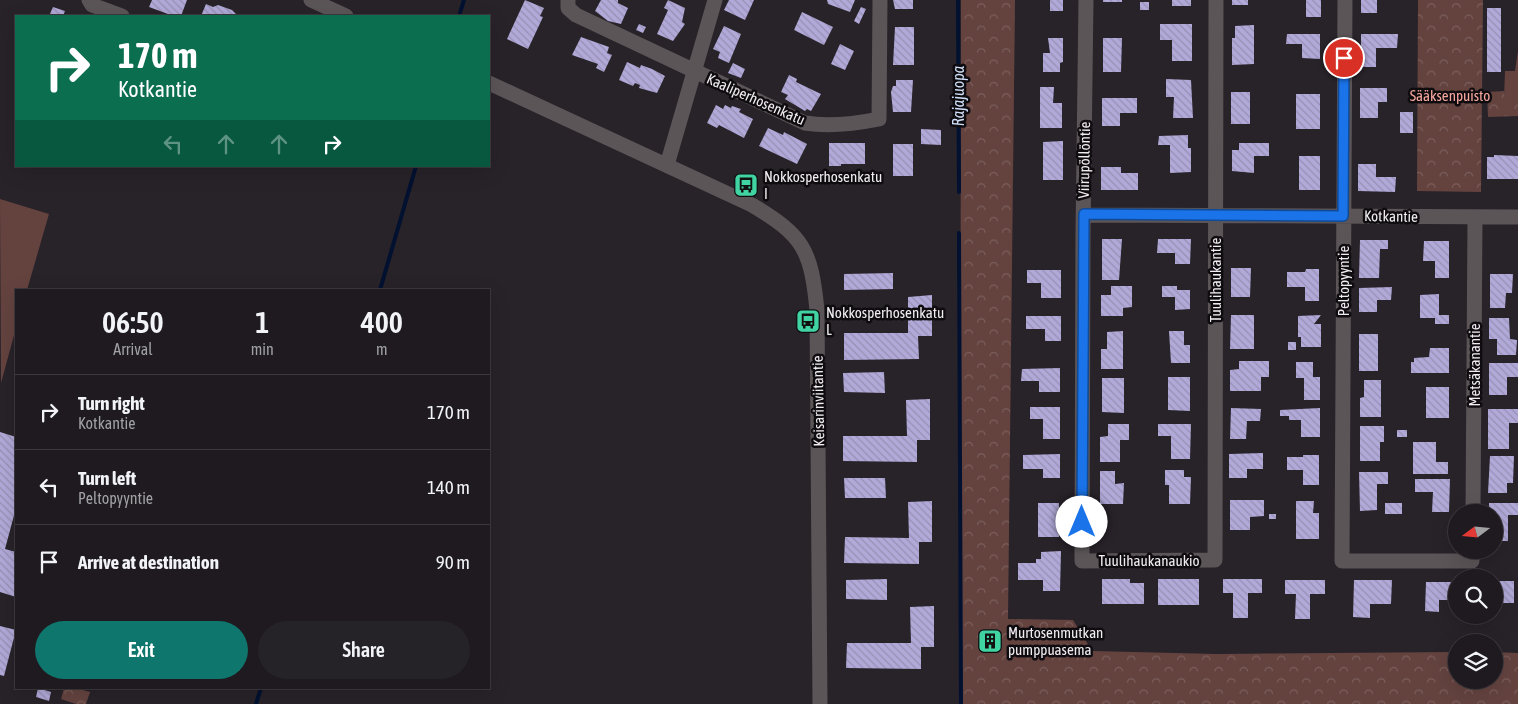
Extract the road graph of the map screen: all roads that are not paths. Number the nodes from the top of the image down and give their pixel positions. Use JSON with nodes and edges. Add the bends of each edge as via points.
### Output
{"nodes":[{"id":1,"x":89,"y":0,"type":"edge"},
{"id":2,"x":311,"y":0,"type":"edge"},
{"id":3,"x":568,"y":0,"type":"edge"},
{"id":4,"x":715,"y":0,"type":"edge"},
{"id":5,"x":880,"y":0,"type":"edge"},
{"id":6,"x":1086,"y":0,"type":"edge"},
{"id":7,"x":1216,"y":0,"type":"edge"},
{"id":8,"x":1345,"y":0,"type":"edge"},
{"id":9,"x":119,"y":15,"type":"edge"},
{"id":10,"x":344,"y":15,"type":"edge"},
{"id":11,"x":693,"y":71,"type":"junction"},
{"id":12,"x":490,"y":83,"type":"edge"},
{"id":13,"x":667,"y":165,"type":"junction"},
{"id":14,"x":1084,"y":214,"type":"junction"},
{"id":15,"x":1215,"y":215,"type":"junction"},
{"id":16,"x":1343,"y":216,"type":"junction"},
{"id":17,"x":1475,"y":217,"type":"junction"},
{"id":18,"x":1518,"y":217,"type":"edge"},
{"id":19,"x":1473,"y":504,"type":"edge"},
{"id":20,"x":1448,"y":557,"type":"edge"},
{"id":21,"x":1215,"y":560,"type":"joint"},
{"id":22,"x":1082,"y":561,"type":"joint"},
{"id":23,"x":820,"y":704,"type":"edge"}],
"edges":[{"from":1,"to":9,"type":"street","via":[[92,5]]},
{"from":2,"to":10,"type":"street"},
{"from":3,"to":11,"type":"street","via":[[568,8],[576,15]]},
{"from":4,"to":11,"type":"street"},
{"from":5,"to":11,"type":"street","name":"Kaaliperhosenkatu","via":[[879,119],[820,126],[805,123]]},
{"from":6,"to":14,"type":"street","name":"Viirupöllöntie"},
{"from":7,"to":15,"type":"street","name":"Tuulihaukantie"},
{"from":8,"to":16,"type":"street","name":"Peltopyyntie"},
{"from":11,"to":13,"type":"street"},
{"from":12,"to":13,"type":"street","name":"Keisarinviitantie"},
{"from":13,"to":23,"type":"street","name":"Keisarinviitantie","via":[[752,205],[782,223],[804,250],[814,277],[817,310]]},
{"from":14,"to":15,"type":"street","name":"Kotkantie"},
{"from":14,"to":22,"type":"street","name":"Viirupöllöntie"},
{"from":15,"to":16,"type":"street","name":"Kotkantie"},
{"from":15,"to":21,"type":"street","name":"Tuulihaukantie"},
{"from":16,"to":17,"type":"street","name":"Kotkantie"},
{"from":16,"to":20,"type":"street","name":"Peltopyyntie","via":[[1342,561]]},
{"from":17,"to":18,"type":"street","name":"Kotkantie"},
{"from":17,"to":19,"type":"street","name":"Metsäkanantie"},
{"from":21,"to":22,"type":"street","name":"Tuulihaukanaukio"}]}
